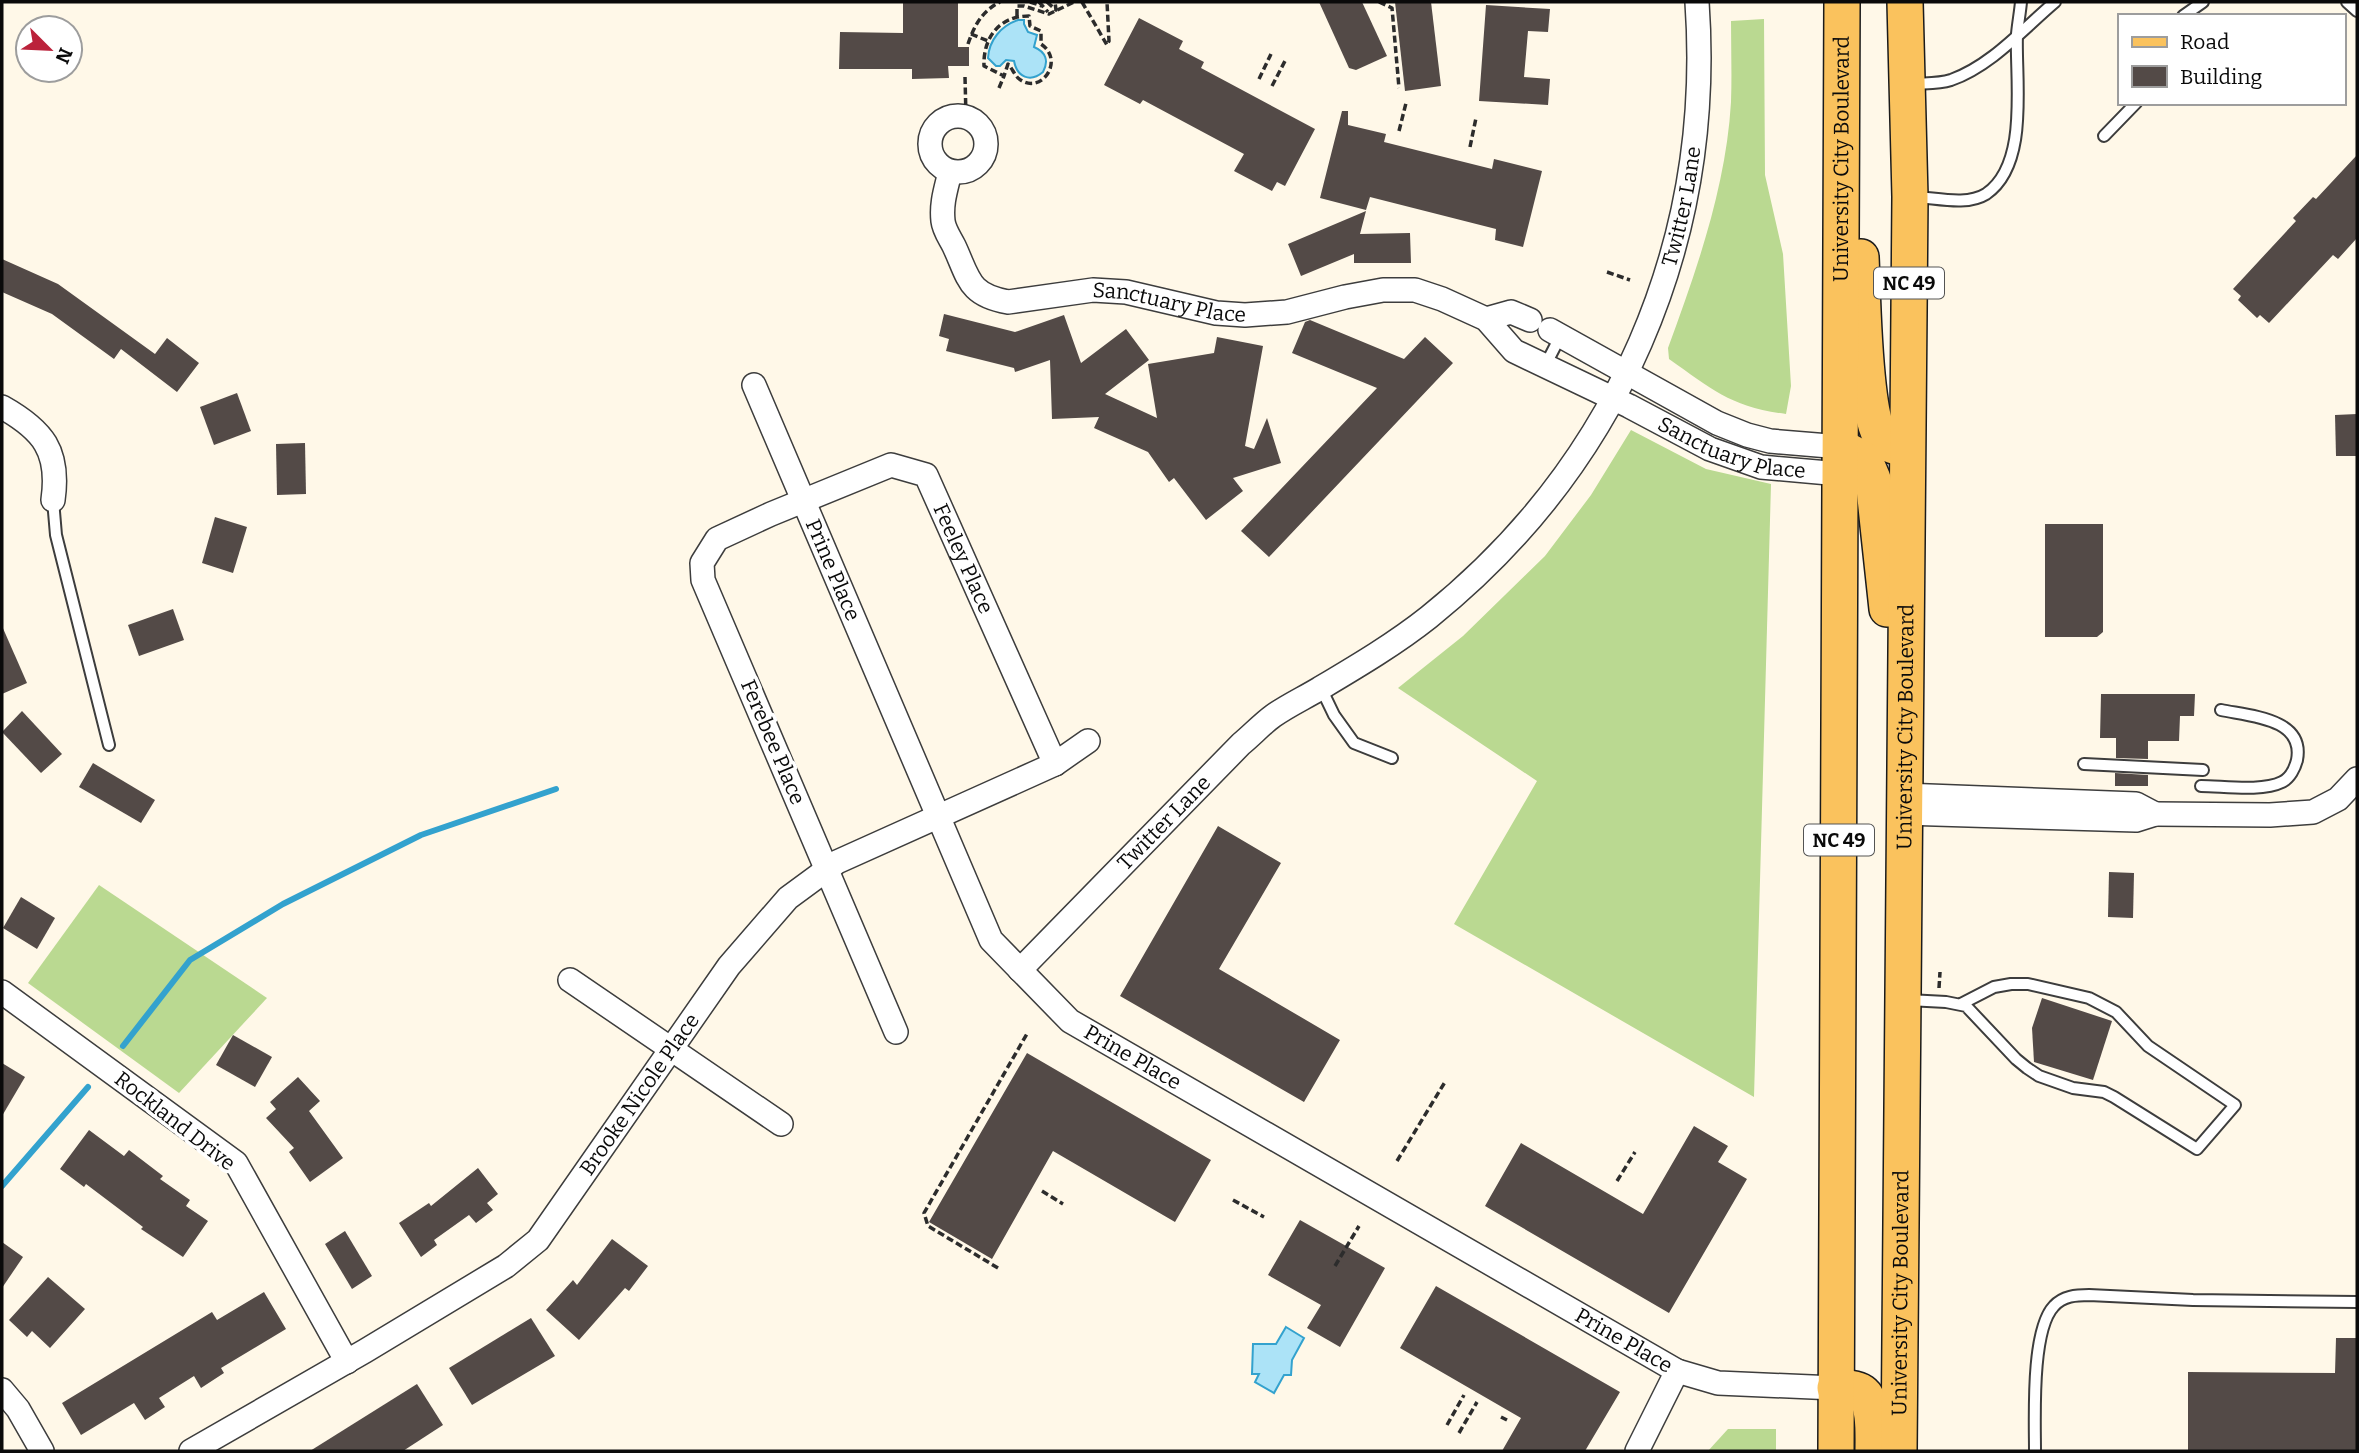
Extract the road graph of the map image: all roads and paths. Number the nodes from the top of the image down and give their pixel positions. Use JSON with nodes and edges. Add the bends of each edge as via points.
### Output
{"nodes":[{"id":1,"x":1000,"y":2,"type":"edge"},
{"id":2,"x":1030,"y":2,"type":"edge"},
{"id":3,"x":1039,"y":2,"type":"edge"},
{"id":4,"x":1047,"y":2,"type":"edge"},
{"id":5,"x":1055,"y":2,"type":"edge"},
{"id":6,"x":1074,"y":2,"type":"edge"},
{"id":7,"x":1082,"y":2,"type":"edge"},
{"id":8,"x":1107,"y":2,"type":"edge"},
{"id":9,"x":1380,"y":2,"type":"edge"},
{"id":10,"x":1697,"y":2,"type":"edge"},
{"id":11,"x":1842,"y":2,"type":"edge"},
{"id":12,"x":1905,"y":2,"type":"edge"},
{"id":13,"x":2021,"y":2,"type":"edge"},
{"id":14,"x":2055,"y":2,"type":"edge"},
{"id":15,"x":2203,"y":2,"type":"edge"},
{"id":16,"x":2347,"y":2,"type":"edge"},
{"id":17,"x":1044,"y":7,"type":"junction"},
{"id":18,"x":1056,"y":10,"type":"junction"},
{"id":19,"x":2357,"y":11,"type":"edge"},
{"id":20,"x":1049,"y":13,"type":"junction"},
{"id":21,"x":2186,"y":14,"type":"edge"},
{"id":22,"x":1017,"y":16,"type":"junction"},
{"id":23,"x":971,"y":34,"type":"junction"},
{"id":24,"x":2017,"y":35,"type":"junction"},
{"id":25,"x":988,"y":41,"type":"junction"},
{"id":26,"x":968,"y":44,"type":"dead end"},
{"id":27,"x":1271,"y":54,"type":"dead end"},
{"id":28,"x":1285,"y":61,"type":"dead end"},
{"id":29,"x":1004,"y":76,"type":"junction"},
{"id":30,"x":965,"y":77,"type":"dead end"},
{"id":31,"x":1259,"y":79,"type":"dead end"},
{"id":32,"x":1909,"y":84,"type":"junction"},
{"id":33,"x":1272,"y":86,"type":"dead end"},
{"id":34,"x":999,"y":88,"type":"dead end"},
{"id":35,"x":1399,"y":88,"type":"dead end"},
{"id":36,"x":1406,"y":103,"type":"dead end"},
{"id":37,"x":2134,"y":105,"type":"edge"},
{"id":38,"x":966,"y":117,"type":"junction"},
{"id":39,"x":1476,"y":118,"type":"dead end"},
{"id":40,"x":1399,"y":131,"type":"dead end"},
{"id":41,"x":2104,"y":136,"type":"dead end"},
{"id":42,"x":1470,"y":147,"type":"dead end"},
{"id":43,"x":950,"y":172,"type":"junction"},
{"id":44,"x":1840,"y":187,"type":"junction"},
{"id":45,"x":1910,"y":197,"type":"junction"},
{"id":46,"x":1607,"y":272,"type":"dead end"},
{"id":47,"x":1630,"y":280,"type":"dead end"},
{"id":48,"x":1486,"y":319,"type":"junction"},
{"id":49,"x":1547,"y":328,"type":"junction"},
{"id":50,"x":1545,"y":366,"type":"junction"},
{"id":51,"x":1626,"y":373,"type":"junction"},
{"id":52,"x":754,"y":385,"type":"dead end"},
{"id":53,"x":1613,"y":399,"type":"junction"},
{"id":54,"x":2,"y":407,"type":"edge"},
{"id":55,"x":1907,"y":450,"type":"junction"},
{"id":56,"x":1840,"y":461,"type":"junction"},
{"id":57,"x":53,"y":500,"type":"joint"},
{"id":58,"x":802,"y":501,"type":"junction"},
{"id":59,"x":1321,"y":688,"type":"junction"},
{"id":60,"x":2221,"y":710,"type":"dead end"},
{"id":61,"x":1905,"y":719,"type":"junction"},
{"id":62,"x":1087,"y":741,"type":"dead end"},
{"id":63,"x":109,"y":745,"type":"dead end"},
{"id":64,"x":1392,"y":758,"type":"dead end"},
{"id":65,"x":1055,"y":764,"type":"junction"},
{"id":66,"x":2084,"y":765,"type":"dead end"},
{"id":67,"x":2203,"y":770,"type":"dead end"},
{"id":68,"x":2357,"y":779,"type":"edge"},
{"id":69,"x":2201,"y":786,"type":"dead end"},
{"id":70,"x":1903,"y":804,"type":"junction"},
{"id":71,"x":937,"y":817,"type":"junction"},
{"id":72,"x":826,"y":870,"type":"junction"},
{"id":73,"x":1020,"y":970,"type":"junction"},
{"id":74,"x":570,"y":980,"type":"dead end"},
{"id":75,"x":2,"y":992,"type":"edge"},
{"id":76,"x":1902,"y":1000,"type":"junction"},
{"id":77,"x":1961,"y":1004,"type":"junction"},
{"id":78,"x":896,"y":1032,"type":"dead end"},
{"id":79,"x":1028,"y":1032,"type":"dead end"},
{"id":80,"x":671,"y":1051,"type":"junction"},
{"id":81,"x":1445,"y":1082,"type":"dead end"},
{"id":82,"x":781,"y":1125,"type":"dead end"},
{"id":83,"x":1635,"y":1152,"type":"dead end"},
{"id":84,"x":1397,"y":1161,"type":"dead end"},
{"id":85,"x":1617,"y":1181,"type":"dead end"},
{"id":86,"x":1042,"y":1191,"type":"dead end"},
{"id":87,"x":1233,"y":1200,"type":"dead end"},
{"id":88,"x":1063,"y":1204,"type":"dead end"},
{"id":89,"x":1264,"y":1217,"type":"dead end"},
{"id":90,"x":1359,"y":1226,"type":"dead end"},
{"id":91,"x":1335,"y":1265,"type":"dead end"},
{"id":92,"x":998,"y":1268,"type":"dead end"},
{"id":93,"x":2357,"y":1302,"type":"edge"},
{"id":94,"x":347,"y":1362,"type":"junction"},
{"id":95,"x":1677,"y":1371,"type":"junction"},
{"id":96,"x":1835,"y":1388,"type":"junction"},
{"id":97,"x":2,"y":1390,"type":"edge"},
{"id":98,"x":1464,"y":1395,"type":"dead end"},
{"id":99,"x":1477,"y":1402,"type":"dead end"},
{"id":100,"x":1502,"y":1417,"type":"dead end"},
{"id":101,"x":1507,"y":1420,"type":"dead end"},
{"id":102,"x":1447,"y":1425,"type":"dead end"},
{"id":103,"x":1459,"y":1433,"type":"dead end"},
{"id":104,"x":42,"y":1451,"type":"edge"},
{"id":105,"x":191,"y":1451,"type":"edge"},
{"id":106,"x":1637,"y":1451,"type":"edge"},
{"id":107,"x":1836,"y":1451,"type":"edge"},
{"id":108,"x":1874,"y":1451,"type":"edge"},
{"id":109,"x":1899,"y":1451,"type":"edge"},
{"id":110,"x":2035,"y":1451,"type":"edge"}],
"edges":[{"from":1,"to":23,"type":"path","via":[[985,12]]},
{"from":2,"to":17,"type":"path"},
{"from":3,"to":17,"type":"path"},
{"from":4,"to":18,"type":"path"},
{"from":5,"to":18,"type":"path"},
{"from":6,"to":18,"type":"path"},
{"from":7,"to":8,"type":"path","via":[[1107,45]]},
{"from":9,"to":35,"type":"path","via":[[1392,8]]},
{"from":10,"to":51,"type":"street","name":"Twitter Lane","via":[[1700,88],[1689,178],[1676,244]]},
{"from":11,"to":44,"type":"main road","name":"University City Boulevard","number":"NC 49"},
{"from":12,"to":32,"type":"main road","name":"University City Boulevard","number":"NC 49"},
{"from":13,"to":24,"type":"lane"},
{"from":14,"to":24,"type":"lane"},
{"from":15,"to":21,"type":"lane"},
{"from":16,"to":19,"type":"lane"},
{"from":17,"to":20,"type":"path"},
{"from":18,"to":20,"type":"path"},
{"from":20,"to":22,"type":"path","via":[[1017,6]]},
{"from":22,"to":25,"type":"path","via":[[996,27]]},
{"from":22,"to":29,"type":"path","via":[[1029,16],[1030,26],[1041,31],[1041,44],[1052,62],[1037,83],[1020,80],[1008,64]]},
{"from":23,"to":25,"type":"path"},
{"from":23,"to":26,"type":"path"},
{"from":24,"to":32,"type":"lane","via":[[1952,79]]},
{"from":24,"to":45,"type":"lane","via":[[2018,114],[2004,171],[1985,195],[1973,199]]},
{"from":25,"to":29,"type":"path","via":[[984,66]]},
{"from":27,"to":31,"type":"path"},
{"from":28,"to":33,"type":"path"},
{"from":29,"to":34,"type":"path"},
{"from":30,"to":38,"type":"path"},
{"from":32,"to":45,"type":"main road","name":"University City Boulevard","number":"NC 49"},
{"from":36,"to":40,"type":"path"},
{"from":37,"to":41,"type":"lane"},
{"from":38,"to":43,"type":"street","via":[[984,131],[986,150],[977,166]]},
{"from":38,"to":43,"type":"street","via":[[943,120],[931,134],[931,153]]},
{"from":39,"to":42,"type":"path"},
{"from":43,"to":48,"type":"street","name":"Sanctuary Place","via":[[942,201],[943,225],[965,277],[995,300],[1093,290],[1245,315],[1287,312],[1383,290],[1415,290]]},
{"from":44,"to":55,"type":"main road","via":[[1860,246],[1868,388],[1875,427],[1884,442]]},
{"from":44,"to":56,"type":"main road","name":"University City Boulevard","number":"NC 49"},
{"from":45,"to":55,"type":"main road","name":"University City Boulevard","number":"NC 49"},
{"from":46,"to":47,"type":"path"},
{"from":48,"to":49,"type":"street","name":"Sanctuary Place","via":[[1511,312]]},
{"from":48,"to":50,"type":"street","name":"Sanctuary Place","via":[[1514,351]]},
{"from":49,"to":50,"type":"lane"},
{"from":49,"to":51,"type":"street","name":"Sanctuary Place"},
{"from":50,"to":53,"type":"street","name":"Sanctuary Place"},
{"from":51,"to":53,"type":"street","name":"Twitter Lane"},
{"from":51,"to":56,"type":"street","name":"Sanctuary Place","via":[[1717,423]]},
{"from":52,"to":58,"type":"street","name":"Prine Place"},
{"from":53,"to":56,"type":"street","name":"Sanctuary Place","via":[[1710,450],[1761,467]]},
{"from":53,"to":59,"type":"street","name":"Twitter Lane","via":[[1575,461],[1509,544],[1428,617]]},
{"from":54,"to":57,"type":"street","via":[[45,441],[55,471]]},
{"from":55,"to":61,"type":"main road","name":"University City Boulevard","number":"NC 49"},
{"from":56,"to":61,"type":"main road","via":[[1865,460],[1873,480],[1890,642]]},
{"from":56,"to":96,"type":"main road","name":"University City Boulevard","number":"NC 49"},
{"from":57,"to":63,"type":"lane","via":[[56,536]]},
{"from":58,"to":65,"type":"street","name":"Feeley Place","via":[[891,465],[926,475]]},
{"from":58,"to":71,"type":"street","name":"Prine Place"},
{"from":58,"to":72,"type":"street","name":"Ferebee Place","via":[[717,539],[702,563],[703,580]]},
{"from":59,"to":64,"type":"lane","via":[[1354,743]]},
{"from":59,"to":73,"type":"street","name":"Twitter Lane","via":[[1273,716],[1241,744]]},
{"from":60,"to":69,"type":"lane","via":[[2288,728],[2297,743],[2297,761],[2288,778],[2277,784]]},
{"from":61,"to":70,"type":"main road","name":"University City Boulevard","number":"NC 49"},
{"from":62,"to":65,"type":"street","name":"Brooke Nicole Place"},
{"from":65,"to":71,"type":"street","name":"Brooke Nicole Place"},
{"from":66,"to":67,"type":"lane"},
{"from":68,"to":70,"type":"street","via":[[2338,799],[2313,813],[2155,814],[2136,820]]},
{"from":70,"to":76,"type":"main road","name":"University City Boulevard","number":"NC 49"},
{"from":71,"to":72,"type":"street","name":"Brooke Nicole Place"},
{"from":71,"to":73,"type":"street","name":"Prine Place","via":[[991,940]]},
{"from":72,"to":78,"type":"street","name":"Ferebee Place"},
{"from":72,"to":80,"type":"street","name":"Brooke Nicole Place","via":[[789,898],[729,966]]},
{"from":73,"to":95,"type":"street","name":"Prine Place","via":[[1070,1021]]},
{"from":74,"to":80,"type":"street"},
{"from":75,"to":94,"type":"street","name":"Rockland Drive","via":[[236,1163]]},
{"from":76,"to":77,"type":"lane"},
{"from":76,"to":109,"type":"main road","name":"University City Boulevard","number":"NC 49"},
{"from":77,"to":77,"type":"lane","via":[[2039,1076],[2115,1097],[2197,1149],[2235,1105],[2148,1046],[2116,1012],[2089,998],[2011,984],[1994,987]]},
{"from":79,"to":92,"type":"path","via":[[924,1213],[928,1226]]},
{"from":80,"to":82,"type":"street"},
{"from":80,"to":94,"type":"street","name":"Brooke Nicole Place","via":[[538,1240],[506,1266]]},
{"from":81,"to":84,"type":"path"},
{"from":83,"to":85,"type":"path"},
{"from":86,"to":88,"type":"path"},
{"from":87,"to":89,"type":"path"},
{"from":90,"to":91,"type":"path"},
{"from":93,"to":110,"type":"lane","via":[[2089,1294],[2063,1299],[2052,1307],[2040,1340]]},
{"from":94,"to":105,"type":"street","name":"Brooke Nicole Place"},
{"from":95,"to":96,"type":"street","name":"Prine Place","via":[[1718,1384]]},
{"from":95,"to":106,"type":"street"},
{"from":96,"to":107,"type":"main road","name":"University City Boulevard","number":"NC 49"},
{"from":96,"to":108,"type":"main road","via":[[1864,1393],[1870,1403]]},
{"from":97,"to":104,"type":"street"},
{"from":98,"to":102,"type":"path"},
{"from":99,"to":103,"type":"path"},
{"from":100,"to":101,"type":"path"}]}
